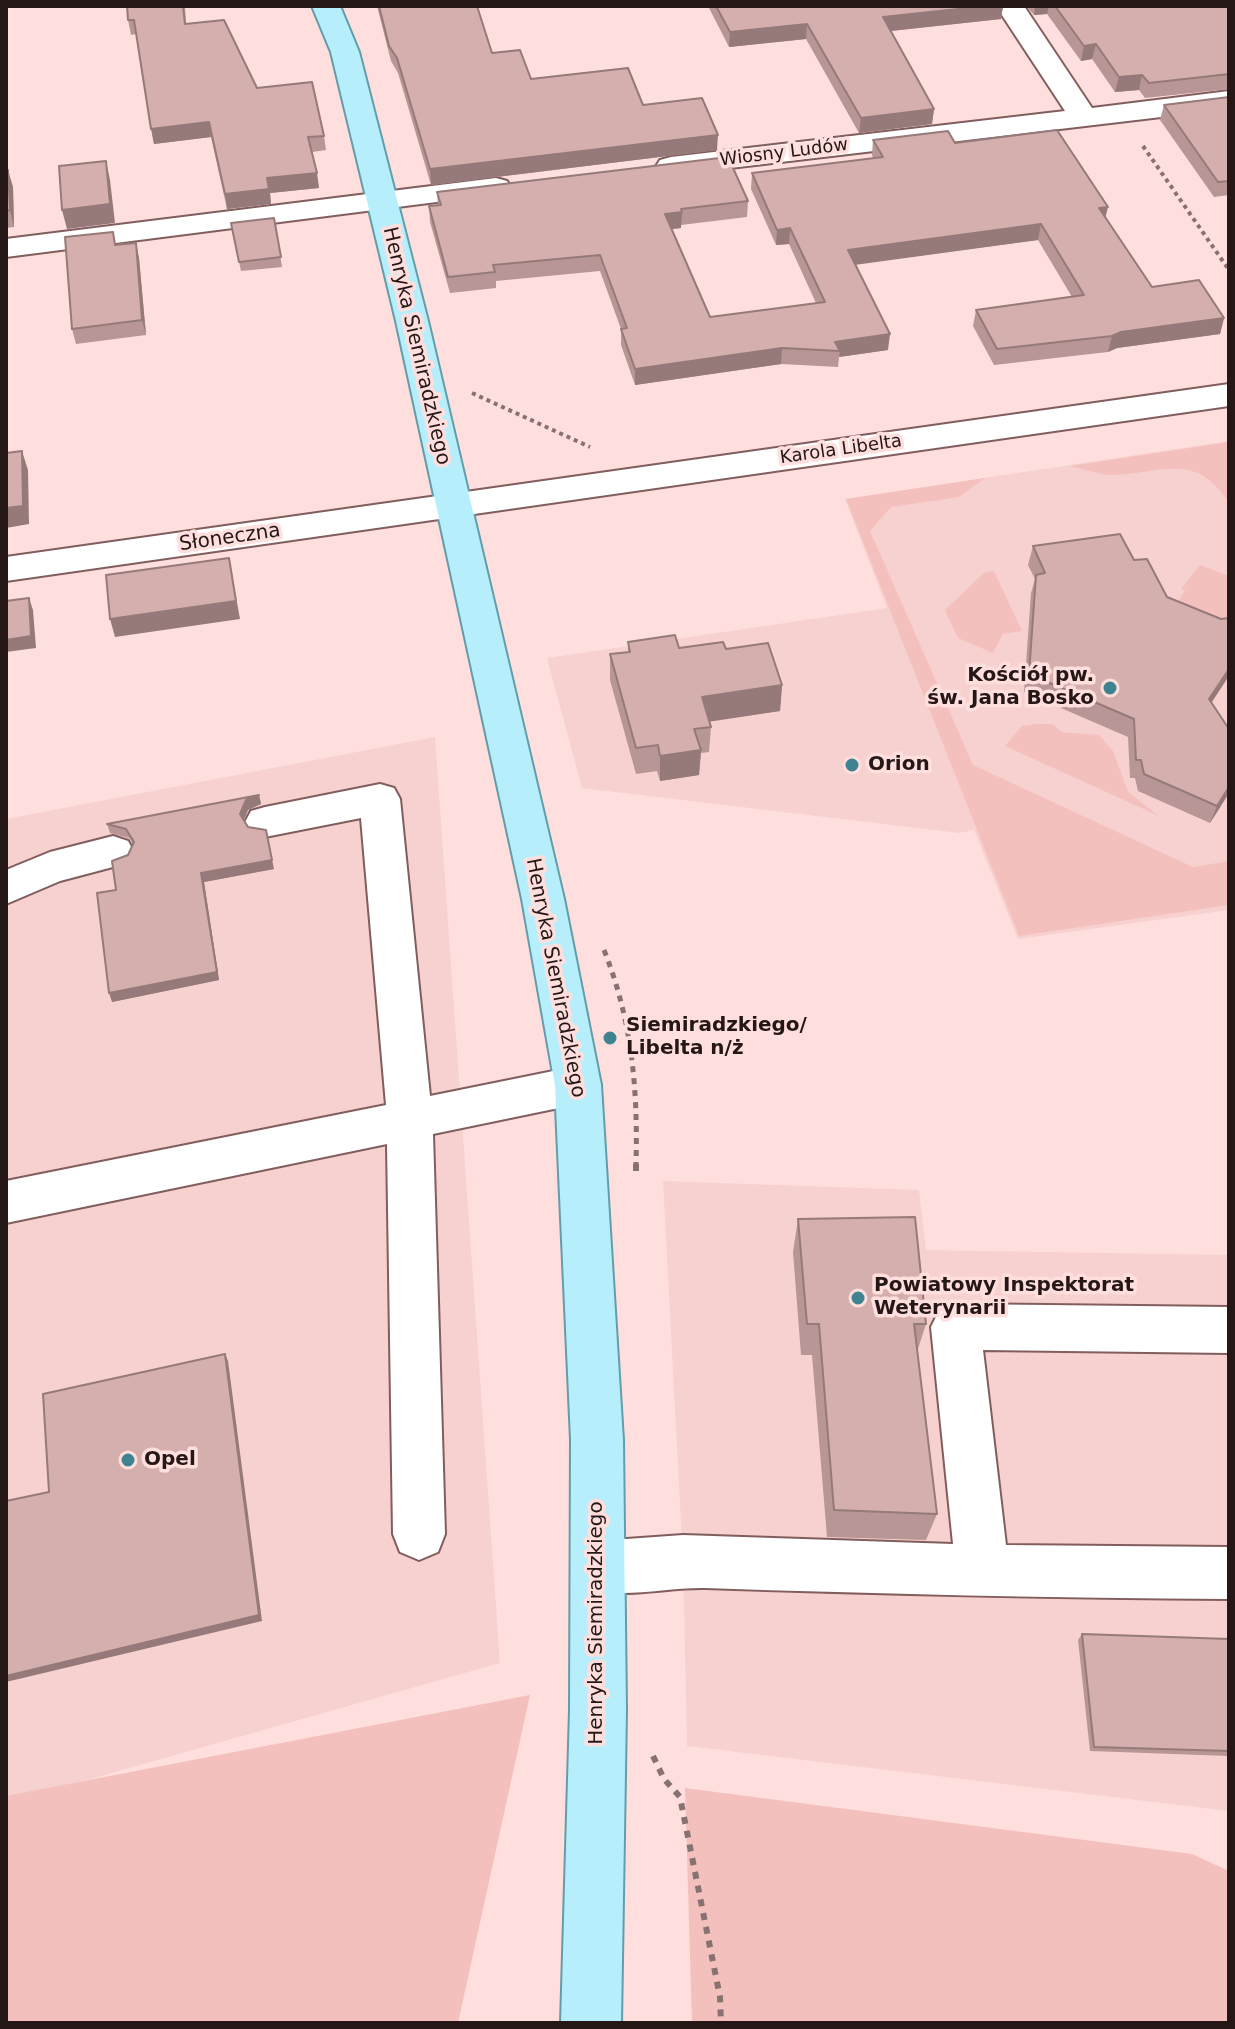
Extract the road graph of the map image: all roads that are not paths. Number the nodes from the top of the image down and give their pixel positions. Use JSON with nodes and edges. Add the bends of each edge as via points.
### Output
{"nodes":[{"id":1,"x":326,"y":6,"type":"edge"},
{"id":2,"x":1010,"y":6,"type":"edge"},
{"id":3,"x":1229,"y":100,"type":"edge"},
{"id":4,"x":1084,"y":117,"type":"junction"},
{"id":5,"x":643,"y":170,"type":"edge"},
{"id":6,"x":517,"y":185,"type":"edge"},
{"id":7,"x":381,"y":200,"type":"junction"},
{"id":8,"x":6,"y":248,"type":"edge"},
{"id":9,"x":1229,"y":395,"type":"edge"},
{"id":10,"x":454,"y":504,"type":"junction"},
{"id":11,"x":6,"y":569,"type":"edge"},
{"id":12,"x":265,"y":822,"type":"dead end"},
{"id":13,"x":113,"y":852,"type":"dead end"},
{"id":14,"x":6,"y":888,"type":"edge"},
{"id":15,"x":578,"y":1085,"type":"junction"},
{"id":16,"x":410,"y":1120,"type":"junction"},
{"id":17,"x":6,"y":1202,"type":"edge"},
{"id":18,"x":1229,"y":1330,"type":"edge"},
{"id":19,"x":419,"y":1534,"type":"dead end"},
{"id":20,"x":598,"y":1567,"type":"junction"},
{"id":21,"x":982,"y":1571,"type":"junction"},
{"id":22,"x":1229,"y":1573,"type":"edge"},
{"id":23,"x":591,"y":2023,"type":"edge"}],
"edges":[{"from":1,"to":7,"type":"main road","name":"Henryka Siemiradzkiego","via":[[345,52]]},
{"from":2,"to":4,"type":"street"},
{"from":3,"to":4,"type":"street","name":"Wiosny Ludów"},
{"from":4,"to":5,"type":"street","name":"Wiosny Ludów"},
{"from":6,"to":7,"type":"street"},
{"from":7,"to":8,"type":"street"},
{"from":7,"to":10,"type":"main road","name":"Henryka Siemiradzkiego"},
{"from":9,"to":10,"type":"street","name":"Karola Libelta"},
{"from":10,"to":11,"type":"street","name":"Słoneczna"},
{"from":10,"to":15,"type":"main road","name":"Henryka Siemiradzkiego","via":[[543,899]]},
{"from":12,"to":16,"type":"street","via":[[380,799]]},
{"from":13,"to":14,"type":"street","via":[[50,868]]},
{"from":15,"to":16,"type":"street"},
{"from":15,"to":20,"type":"main road","name":"Henryka Siemiradzkiego"},
{"from":16,"to":17,"type":"street"},
{"from":16,"to":19,"type":"street"},
{"from":18,"to":21,"type":"street","via":[[956,1327]]},
{"from":20,"to":21,"type":"street","via":[[683,1561]]},
{"from":20,"to":23,"type":"main road","name":"Henryka Siemiradzkiego"},
{"from":21,"to":22,"type":"street"}]}
